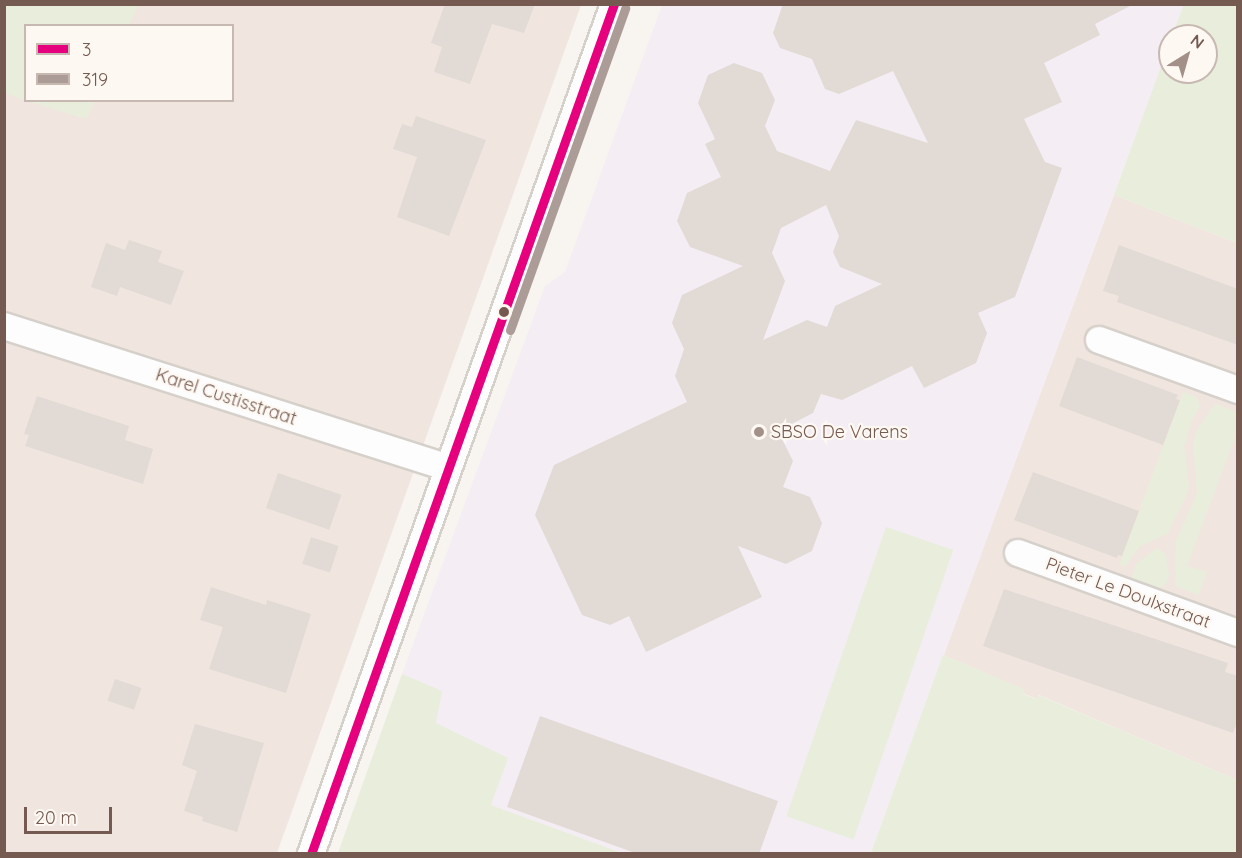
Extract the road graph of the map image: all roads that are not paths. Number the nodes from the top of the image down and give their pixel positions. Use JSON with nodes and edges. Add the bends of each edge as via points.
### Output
{"nodes":[{"id":1,"x":614,"y":4,"type":"edge"},
{"id":2,"x":4,"y":326,"type":"edge"},
{"id":3,"x":1099,"y":340,"type":"dead end"},
{"id":4,"x":1238,"y":390,"type":"edge"},
{"id":5,"x":448,"y":468,"type":"junction"},
{"id":6,"x":1018,"y":554,"type":"dead end"},
{"id":7,"x":1238,"y":633,"type":"edge"},
{"id":8,"x":311,"y":854,"type":"edge"}],
"edges":[{"from":1,"to":5,"type":"street"},
{"from":2,"to":5,"type":"street","name":"Karel Custisstraat"},
{"from":3,"to":4,"type":"street"},
{"from":5,"to":8,"type":"street"},
{"from":6,"to":7,"type":"street","name":"Pieter Le Doulxstraat"}]}
